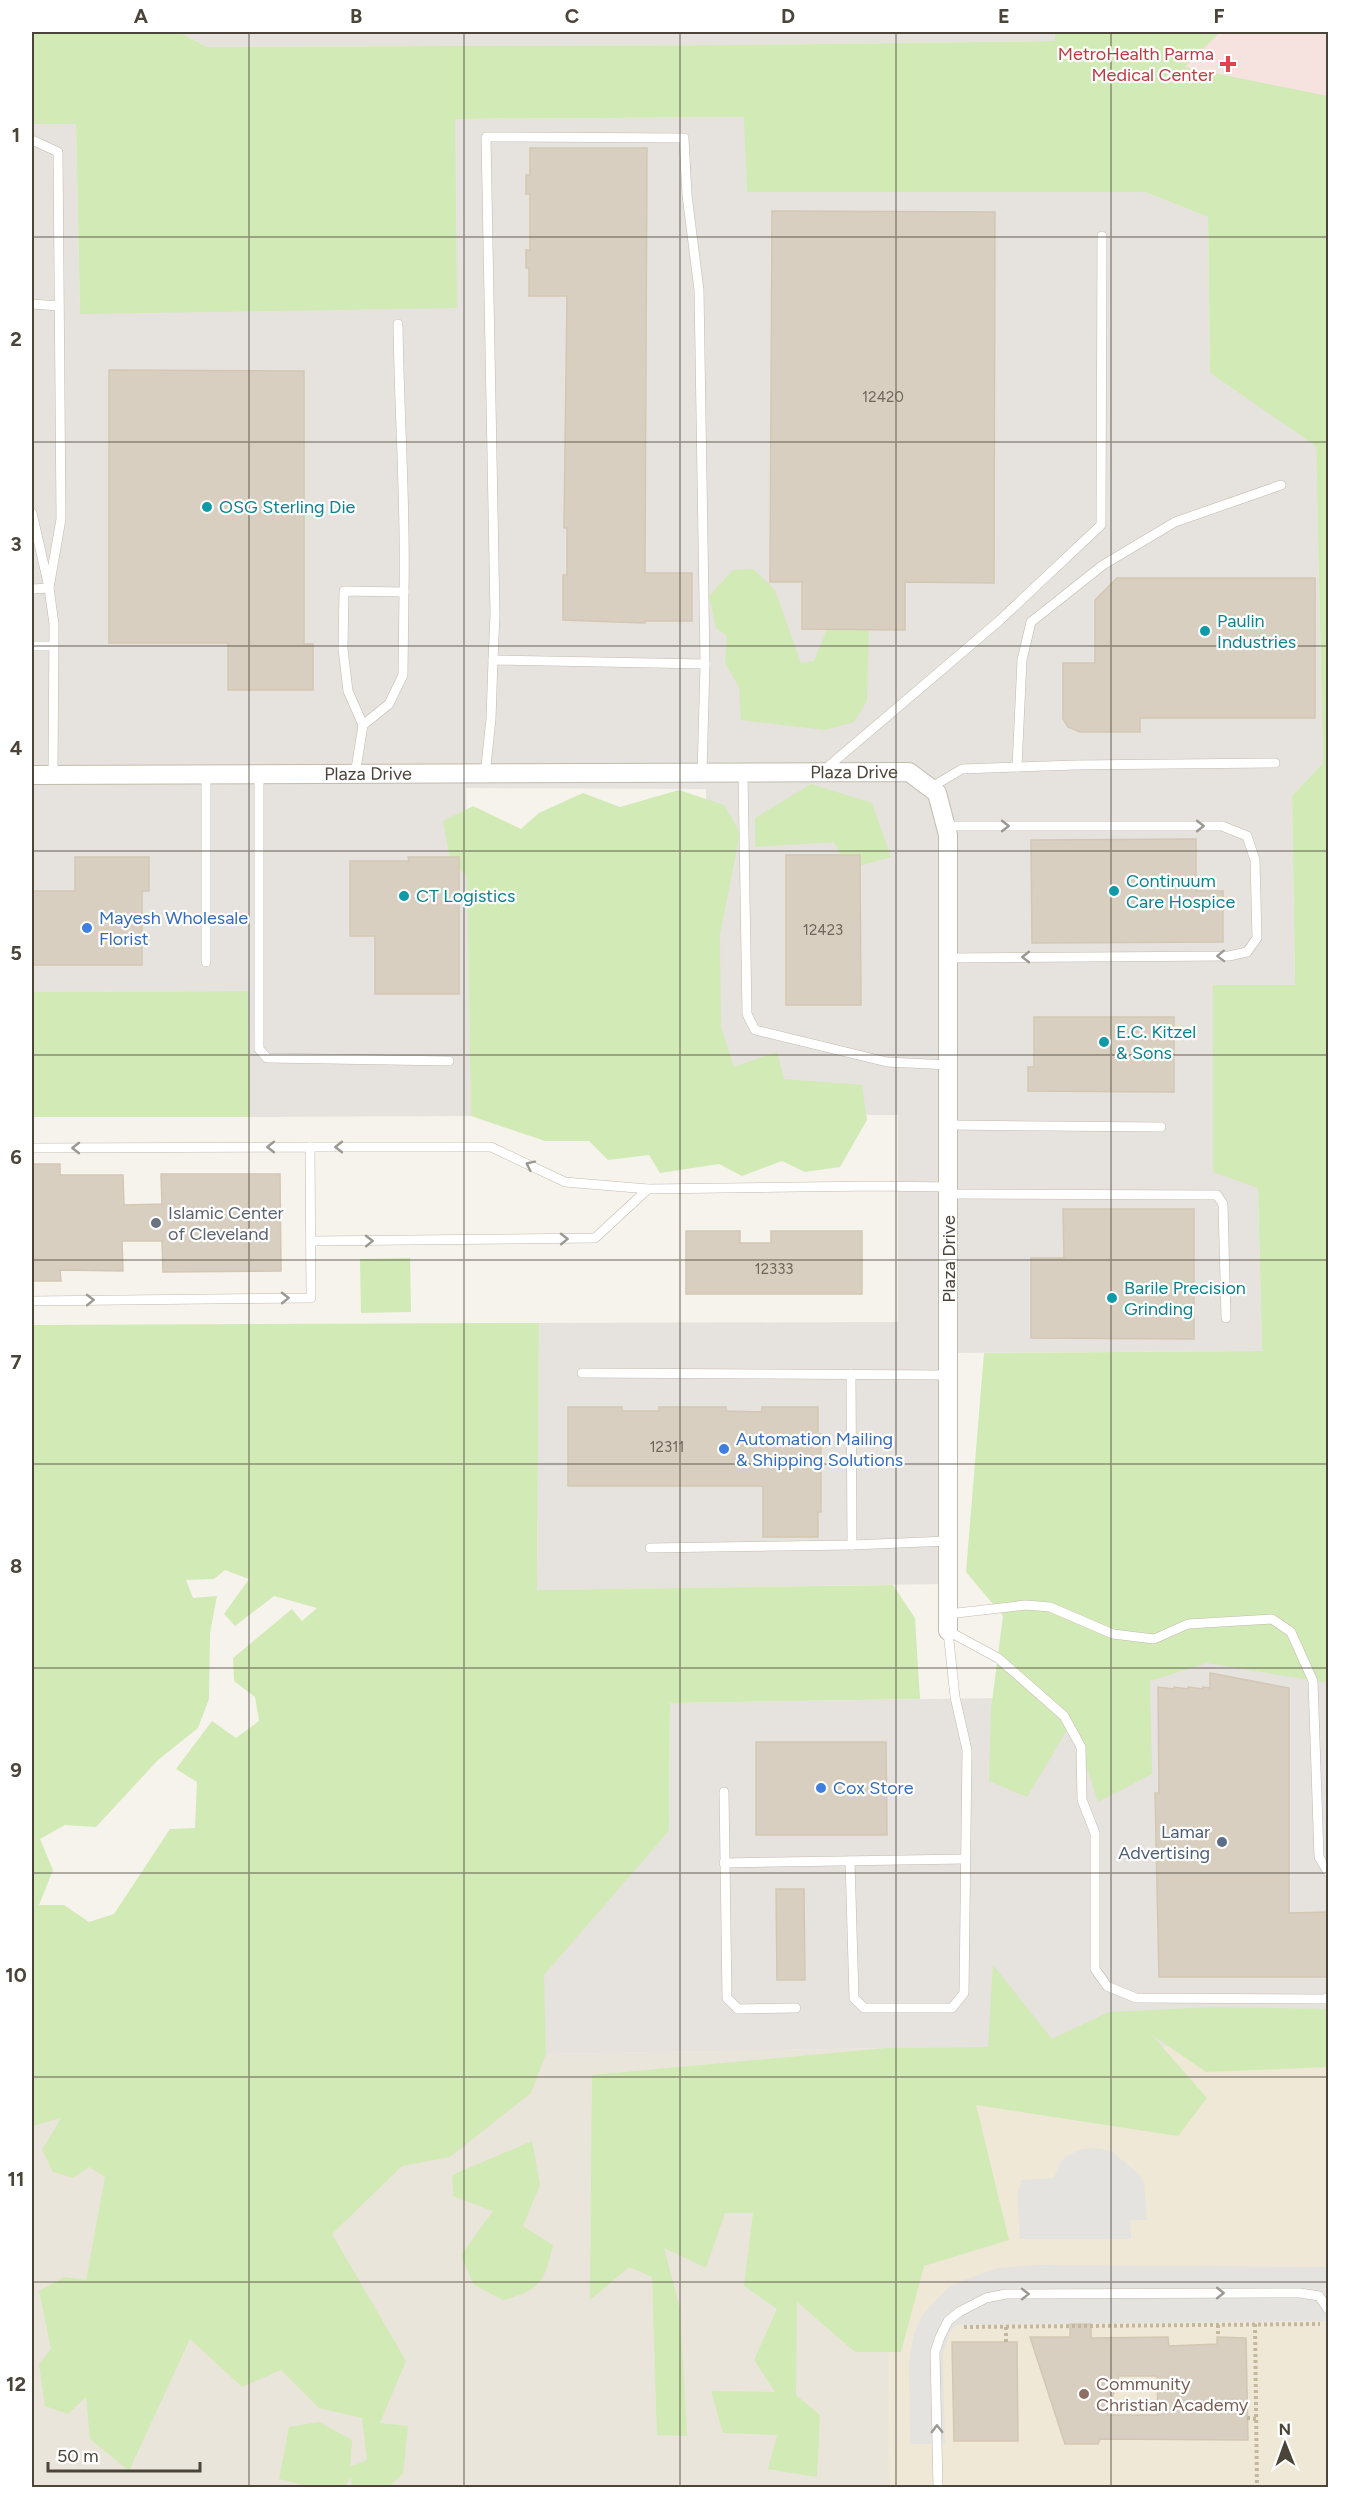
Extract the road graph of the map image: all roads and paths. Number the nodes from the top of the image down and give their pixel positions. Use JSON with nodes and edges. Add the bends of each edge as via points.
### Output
{"nodes":[{"id":1,"x":32,"y":140,"type":"edge"},
{"id":2,"x":1102,"y":236,"type":"dead end"},
{"id":3,"x":32,"y":304,"type":"edge"},
{"id":4,"x":59,"y":306,"type":"junction"},
{"id":5,"x":398,"y":324,"type":"dead end"},
{"id":6,"x":1281,"y":485,"type":"dead end"},
{"id":7,"x":32,"y":513,"type":"edge"},
{"id":8,"x":49,"y":588,"type":"junction"},
{"id":9,"x":32,"y":589,"type":"edge"},
{"id":10,"x":404,"y":592,"type":"junction"},
{"id":11,"x":32,"y":646,"type":"edge"},
{"id":12,"x":54,"y":646,"type":"junction"},
{"id":13,"x":493,"y":660,"type":"junction"},
{"id":14,"x":705,"y":664,"type":"junction"},
{"id":15,"x":363,"y":725,"type":"junction"},
{"id":16,"x":1275,"y":763,"type":"dead end"},
{"id":17,"x":1017,"y":767,"type":"junction"},
{"id":18,"x":821,"y":772,"type":"junction"},
{"id":19,"x":485,"y":774,"type":"junction"},
{"id":20,"x":702,"y":774,"type":"junction"},
{"id":21,"x":743,"y":774,"type":"junction"},
{"id":22,"x":32,"y":775,"type":"edge"},
{"id":23,"x":53,"y":775,"type":"junction"},
{"id":24,"x":206,"y":775,"type":"junction"},
{"id":25,"x":259,"y":775,"type":"junction"},
{"id":26,"x":354,"y":775,"type":"junction"},
{"id":27,"x":930,"y":788,"type":"junction"},
{"id":28,"x":947,"y":826,"type":"junction"},
{"id":29,"x":949,"y":958,"type":"junction"},
{"id":30,"x":206,"y":962,"type":"dead end"},
{"id":31,"x":449,"y":1061,"type":"dead end"},
{"id":32,"x":950,"y":1065,"type":"junction"},
{"id":33,"x":949,"y":1125,"type":"junction"},
{"id":34,"x":1161,"y":1127,"type":"dead end"},
{"id":35,"x":310,"y":1147,"type":"junction"},
{"id":36,"x":32,"y":1148,"type":"edge"},
{"id":37,"x":648,"y":1189,"type":"junction"},
{"id":38,"x":949,"y":1190,"type":"junction"},
{"id":39,"x":311,"y":1241,"type":"junction"},
{"id":40,"x":32,"y":1301,"type":"edge"},
{"id":41,"x":1226,"y":1318,"type":"dead end"},
{"id":42,"x":582,"y":1372,"type":"dead end"},
{"id":43,"x":851,"y":1374,"type":"junction"},
{"id":44,"x":949,"y":1375,"type":"junction"},
{"id":45,"x":948,"y":1541,"type":"junction"},
{"id":46,"x":852,"y":1545,"type":"junction"},
{"id":47,"x":650,"y":1548,"type":"dead end"},
{"id":48,"x":948,"y":1623,"type":"junction"},
{"id":49,"x":724,"y":1792,"type":"dead end"},
{"id":50,"x":965,"y":1859,"type":"junction"},
{"id":51,"x":850,"y":1861,"type":"junction"},
{"id":52,"x":724,"y":1863,"type":"junction"},
{"id":53,"x":1329,"y":1872,"type":"edge"},
{"id":54,"x":1329,"y":1997,"type":"edge"},
{"id":55,"x":796,"y":2008,"type":"dead end"},
{"id":56,"x":1329,"y":2309,"type":"edge"},
{"id":57,"x":1255,"y":2324,"type":"junction"},
{"id":58,"x":1320,"y":2324,"type":"dead end"},
{"id":59,"x":1218,"y":2325,"type":"junction"},
{"id":60,"x":945,"y":2327,"type":"junction"},
{"id":61,"x":1006,"y":2327,"type":"junction"},
{"id":62,"x":1218,"y":2337,"type":"dead end"},
{"id":63,"x":1006,"y":2342,"type":"dead end"},
{"id":64,"x":1247,"y":2418,"type":"dead end"},
{"id":65,"x":1256,"y":2419,"type":"junction"},
{"id":66,"x":938,"y":2487,"type":"edge"},
{"id":67,"x":1257,"y":2487,"type":"edge"}],
"edges":[{"from":1,"to":4,"type":"lane","via":[[58,152]]},
{"from":2,"to":18,"type":"lane","via":[[1101,525],[999,621]]},
{"from":3,"to":4,"type":"lane"},
{"from":4,"to":8,"type":"lane","via":[[61,519]]},
{"from":5,"to":10,"type":"lane"},
{"from":6,"to":17,"type":"lane","via":[[1175,522],[1103,566],[1031,622],[1022,660]]},
{"from":7,"to":8,"type":"lane"},
{"from":8,"to":9,"type":"lane"},
{"from":8,"to":12,"type":"lane"},
{"from":10,"to":15,"type":"lane","via":[[403,675],[389,704]]},
{"from":10,"to":15,"type":"lane","via":[[344,591],[343,649],[348,691]]},
{"from":11,"to":12,"type":"lane"},
{"from":12,"to":23,"type":"lane"},
{"from":13,"to":14,"type":"lane"},
{"from":13,"to":14,"type":"lane","via":[[486,137],[684,138],[699,290]]},
{"from":13,"to":19,"type":"lane"},
{"from":14,"to":20,"type":"lane"},
{"from":15,"to":26,"type":"lane"},
{"from":16,"to":17,"type":"lane"},
{"from":17,"to":27,"type":"lane","via":[[962,769]]},
{"from":18,"to":21,"type":"street","name":"Plaza Drive"},
{"from":18,"to":27,"type":"street","name":"Plaza Drive","via":[[909,772]]},
{"from":19,"to":20,"type":"street","name":"Plaza Drive"},
{"from":19,"to":26,"type":"street","name":"Plaza Drive"},
{"from":20,"to":21,"type":"street","name":"Plaza Drive"},
{"from":21,"to":32,"type":"lane","via":[[747,1014],[755,1030],[888,1062]]},
{"from":22,"to":23,"type":"street","name":"Plaza Drive"},
{"from":23,"to":24,"type":"street","name":"Plaza Drive"},
{"from":24,"to":25,"type":"street","name":"Plaza Drive"},
{"from":24,"to":30,"type":"lane"},
{"from":25,"to":26,"type":"street","name":"Plaza Drive"},
{"from":25,"to":31,"type":"lane","via":[[259,1049],[267,1058]]},
{"from":27,"to":28,"type":"street","name":"Plaza Drive","via":[[937,793]]},
{"from":28,"to":29,"type":"street","name":"Plaza Drive"},
{"from":28,"to":29,"type":"lane","one_way":true,"via":[[1222,826],[1247,836],[1255,860],[1257,938],[1247,952],[1229,956]]},
{"from":29,"to":32,"type":"street","name":"Plaza Drive"},
{"from":32,"to":33,"type":"street","name":"Plaza Drive"},
{"from":33,"to":34,"type":"lane"},
{"from":33,"to":38,"type":"street","name":"Plaza Drive"},
{"from":35,"to":36,"type":"lane","one_way":true},
{"from":37,"to":35,"type":"lane","one_way":true,"via":[[566,1182],[491,1147]]},
{"from":35,"to":39,"type":"lane"},
{"from":37,"to":38,"type":"lane","via":[[874,1186]]},
{"from":39,"to":37,"type":"lane","one_way":true,"via":[[595,1238]]},
{"from":38,"to":41,"type":"lane","via":[[1217,1195],[1223,1204]]},
{"from":38,"to":44,"type":"street","name":"Plaza Drive"},
{"from":40,"to":39,"type":"lane","one_way":true,"via":[[311,1298]]},
{"from":42,"to":43,"type":"lane"},
{"from":43,"to":44,"type":"lane"},
{"from":43,"to":46,"type":"lane"},
{"from":44,"to":45,"type":"street","name":"Plaza Drive"},
{"from":45,"to":46,"type":"lane"},
{"from":45,"to":48,"type":"street","name":"Plaza Drive"},
{"from":46,"to":47,"type":"lane"},
{"from":48,"to":50,"type":"lane","via":[[955,1697],[967,1750]]},
{"from":48,"to":53,"type":"lane","via":[[1026,1605],[1050,1607],[1113,1634],[1154,1639],[1188,1624],[1272,1619],[1291,1632],[1313,1681],[1319,1857]]},
{"from":48,"to":54,"type":"lane","via":[[998,1658],[1064,1716],[1081,1748],[1082,1800],[1095,1833],[1095,1969],[1107,1986],[1136,1998]]},
{"from":49,"to":52,"type":"lane"},
{"from":50,"to":51,"type":"lane"},
{"from":50,"to":51,"type":"lane","via":[[964,1993],[952,2008],[864,2008],[854,1998]]},
{"from":51,"to":52,"type":"lane"},
{"from":52,"to":55,"type":"lane","via":[[727,1998],[738,2009]]},
{"from":60,"to":56,"type":"lane","one_way":true,"via":[[959,2312],[986,2298],[1006,2294],[1300,2293],[1319,2296]]},
{"from":57,"to":58,"type":"path"},
{"from":57,"to":59,"type":"path"},
{"from":57,"to":65,"type":"path"},
{"from":59,"to":61,"type":"path"},
{"from":59,"to":62,"type":"path"},
{"from":60,"to":61,"type":"path"},
{"from":66,"to":60,"type":"lane","one_way":true,"via":[[935,2352]]},
{"from":61,"to":63,"type":"path"},
{"from":64,"to":65,"type":"path"},
{"from":65,"to":67,"type":"path"}]}
